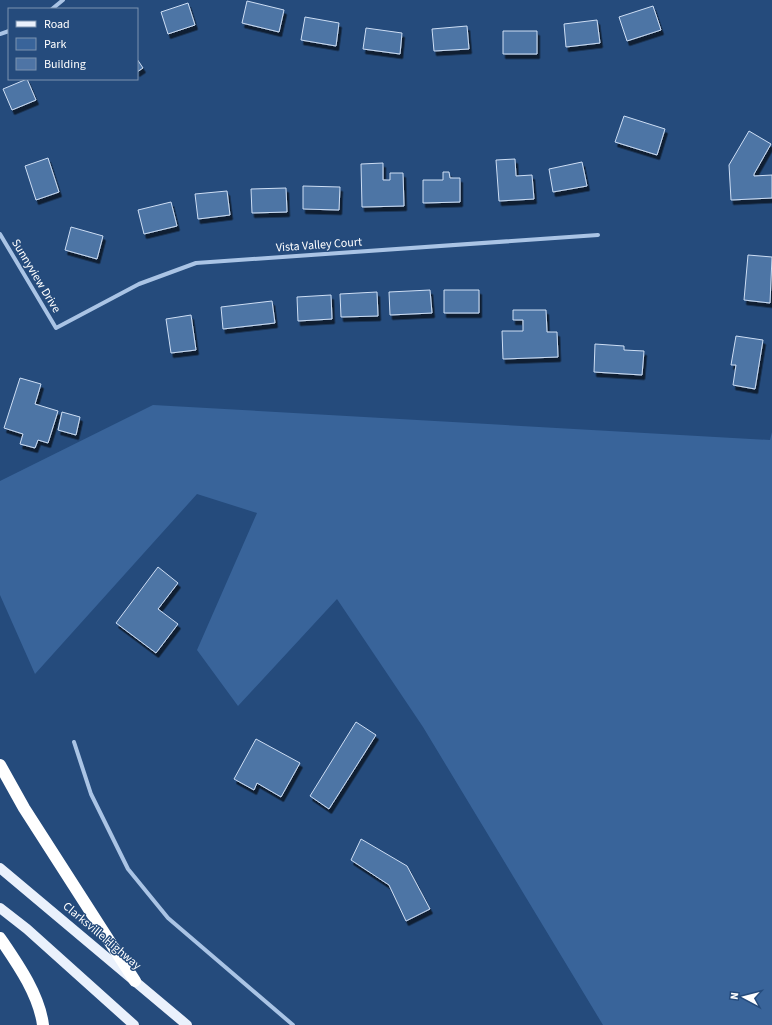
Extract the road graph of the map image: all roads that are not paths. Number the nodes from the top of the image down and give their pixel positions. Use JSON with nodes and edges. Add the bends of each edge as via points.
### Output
{"nodes":[{"id":1,"x":63,"y":0,"type":"edge"},
{"id":2,"x":53,"y":8,"type":"edge"},
{"id":3,"x":0,"y":234,"type":"edge"},
{"id":4,"x":598,"y":235,"type":"dead end"},
{"id":5,"x":56,"y":328,"type":"joint"},
{"id":6,"x":74,"y":742,"type":"dead end"},
{"id":7,"x":0,"y":765,"type":"edge"},
{"id":8,"x":0,"y":868,"type":"edge"},
{"id":9,"x":0,"y":908,"type":"edge"},
{"id":10,"x":0,"y":938,"type":"edge"},
{"id":11,"x":135,"y":981,"type":"junction"},
{"id":12,"x":43,"y":1025,"type":"edge"},
{"id":13,"x":134,"y":1025,"type":"edge"},
{"id":14,"x":187,"y":1025,"type":"edge"},
{"id":15,"x":293,"y":1025,"type":"edge"}],
"edges":[{"from":1,"to":2,"type":"street"},
{"from":3,"to":5,"type":"street","name":"Sunnyview Drive"},
{"from":4,"to":5,"type":"street","name":"Vista Valley Court","via":[[196,263],[139,284]]},
{"from":6,"to":15,"type":"street","via":[[91,794],[128,869],[168,918]]},
{"from":7,"to":11,"type":"highway","via":[[24,808]]},
{"from":8,"to":11,"type":"main road","name":"Clarksville Highway"},
{"from":9,"to":13,"type":"main road"},
{"from":10,"to":12,"type":"highway","via":[[21,968],[42,1015]]},
{"from":11,"to":14,"type":"main road","name":"Clarksville Highway"}]}
